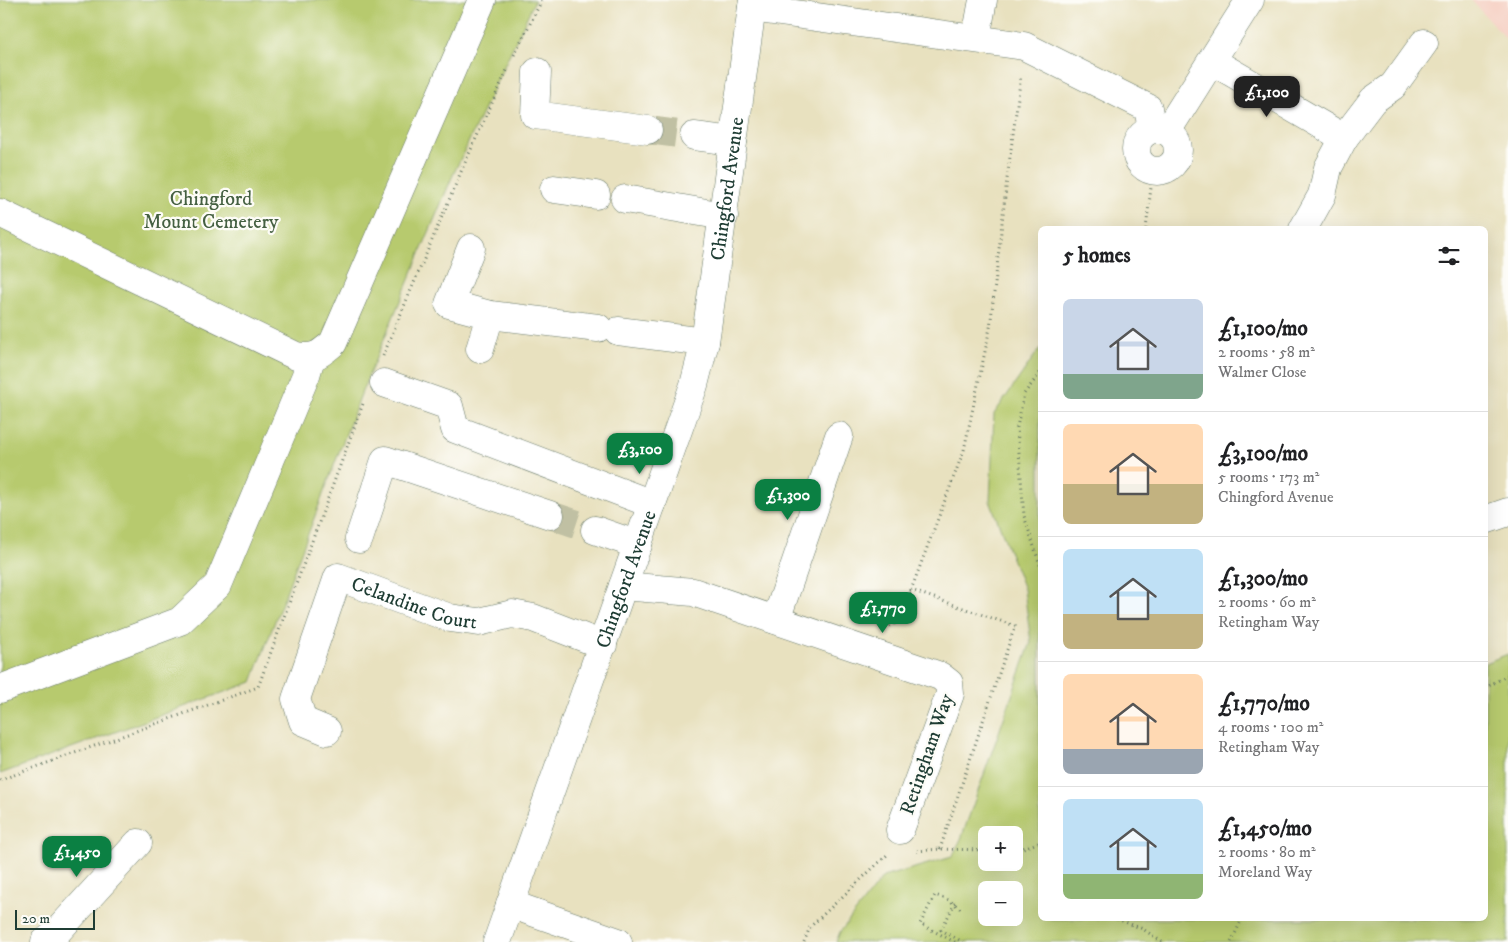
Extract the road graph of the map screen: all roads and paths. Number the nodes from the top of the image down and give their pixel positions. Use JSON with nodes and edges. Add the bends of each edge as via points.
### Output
{"nodes":[{"id":1,"x":482,"y":0,"type":"edge"},
{"id":2,"x":542,"y":0,"type":"edge"},
{"id":3,"x":983,"y":0,"type":"edge"},
{"id":4,"x":1250,"y":0,"type":"edge"},
{"id":5,"x":752,"y":4,"type":"edge"},
{"id":6,"x":976,"y":38,"type":"junction"},
{"id":7,"x":1424,"y":43,"type":"dead end"},
{"id":8,"x":1024,"y":46,"type":"junction"},
{"id":9,"x":1212,"y":61,"type":"junction"},
{"id":10,"x":537,"y":72,"type":"dead end"},
{"id":11,"x":648,"y":130,"type":"tunnel mouth"},
{"id":12,"x":1160,"y":130,"type":"junction"},
{"id":13,"x":694,"y":136,"type":"tunnel mouth"},
{"id":14,"x":1344,"y":138,"type":"junction"},
{"id":15,"x":734,"y":141,"type":"junction"},
{"id":16,"x":1153,"y":171,"type":"joint"},
{"id":17,"x":554,"y":188,"type":"dead end"},
{"id":18,"x":596,"y":195,"type":"dead end"},
{"id":19,"x":624,"y":199,"type":"dead end"},
{"id":20,"x":0,"y":213,"type":"edge"},
{"id":21,"x":724,"y":216,"type":"junction"},
{"id":22,"x":1146,"y":226,"type":"edge"},
{"id":23,"x":1304,"y":226,"type":"edge"},
{"id":24,"x":471,"y":248,"type":"dead end"},
{"id":25,"x":490,"y":315,"type":"junction"},
{"id":26,"x":705,"y":342,"type":"junction"},
{"id":27,"x":480,"y":349,"type":"dead end"},
{"id":28,"x":311,"y":358,"type":"junction"},
{"id":29,"x":1038,"y":375,"type":"edge"},
{"id":30,"x":378,"y":378,"type":"junction"},
{"id":31,"x":839,"y":436,"type":"dead end"},
{"id":32,"x":652,"y":504,"type":"junction"},
{"id":33,"x":1508,"y":512,"type":"edge"},
{"id":34,"x":550,"y":515,"type":"tunnel mouth"},
{"id":35,"x":1488,"y":519,"type":"edge"},
{"id":36,"x":595,"y":530,"type":"tunnel mouth"},
{"id":37,"x":359,"y":539,"type":"dead end"},
{"id":38,"x":638,"y":545,"type":"junction"},
{"id":39,"x":1038,"y":559,"type":"edge"},
{"id":40,"x":623,"y":586,"type":"junction"},
{"id":41,"x":911,"y":590,"type":"junction"},
{"id":42,"x":776,"y":620,"type":"junction"},
{"id":43,"x":881,"y":630,"type":"dead end"},
{"id":44,"x":603,"y":645,"type":"junction"},
{"id":45,"x":1508,"y":675,"type":"edge"},
{"id":46,"x":1488,"y":686,"type":"edge"},
{"id":47,"x":0,"y":689,"type":"edge"},
{"id":48,"x":327,"y":731,"type":"dead end"},
{"id":49,"x":0,"y":780,"type":"edge"},
{"id":50,"x":138,"y":843,"type":"dead end"},
{"id":51,"x":1038,"y":843,"type":"edge"},
{"id":52,"x":904,"y":845,"type":"junction"},
{"id":53,"x":1023,"y":848,"type":"edge"},
{"id":54,"x":940,"y":849,"type":"junction"},
{"id":55,"x":978,"y":850,"type":"edge"},
{"id":56,"x":955,"y":903,"type":"junction"},
{"id":57,"x":510,"y":904,"type":"junction"},
{"id":58,"x":962,"y":910,"type":"dead end"},
{"id":59,"x":1122,"y":921,"type":"edge"},
{"id":60,"x":1241,"y":921,"type":"edge"},
{"id":61,"x":45,"y":942,"type":"edge"},
{"id":62,"x":497,"y":942,"type":"edge"},
{"id":63,"x":618,"y":942,"type":"edge"},
{"id":64,"x":804,"y":942,"type":"edge"},
{"id":65,"x":955,"y":942,"type":"edge"},
{"id":66,"x":963,"y":942,"type":"edge"},
{"id":67,"x":1162,"y":942,"type":"edge"},
{"id":68,"x":1231,"y":942,"type":"edge"}],
"edges":[{"from":1,"to":28,"type":"street","via":[[333,343]]},
{"from":2,"to":30,"type":"path","via":[[463,167]]},
{"from":3,"to":6,"type":"street"},
{"from":4,"to":9,"type":"street"},
{"from":5,"to":6,"type":"street"},
{"from":5,"to":15,"type":"street","name":"Chingford Avenue"},
{"from":6,"to":8,"type":"street"},
{"from":7,"to":14,"type":"street","via":[[1393,86],[1372,100]]},
{"from":8,"to":12,"type":"street","via":[[1148,108]]},
{"from":8,"to":41,"type":"path","via":[[990,328],[964,450]]},
{"from":9,"to":12,"type":"street"},
{"from":9,"to":14,"type":"street"},
{"from":10,"to":11,"type":"street","via":[[534,115]]},
{"from":12,"to":16,"type":"street","via":[[1176,139],[1178,149],[1169,168]]},
{"from":13,"to":15,"type":"street"},
{"from":14,"to":23,"type":"street","via":[[1328,168],[1322,195]]},
{"from":15,"to":21,"type":"street","name":"Chingford Avenue"},
{"from":16,"to":22,"type":"path"},
{"from":17,"to":18,"type":"street"},
{"from":19,"to":21,"type":"street"},
{"from":20,"to":28,"type":"street","via":[[296,356]]},
{"from":21,"to":26,"type":"street","name":"Chingford Avenue"},
{"from":24,"to":25,"type":"street","via":[[449,304]]},
{"from":25,"to":26,"type":"street"},
{"from":25,"to":27,"type":"street"},
{"from":26,"to":32,"type":"street","name":"Chingford Avenue","via":[[694,385]]},
{"from":28,"to":47,"type":"street","via":[[218,585],[180,621]]},
{"from":29,"to":39,"type":"path","via":[[1024,394],[1017,427],[1024,516]]},
{"from":30,"to":32,"type":"street","via":[[449,406],[455,429]]},
{"from":30,"to":49,"type":"path","via":[[258,687]]},
{"from":31,"to":42,"type":"street"},
{"from":32,"to":38,"type":"street","name":"Chingford Avenue"},
{"from":33,"to":35,"type":"street"},
{"from":34,"to":37,"type":"street","via":[[385,460]]},
{"from":36,"to":38,"type":"street"},
{"from":38,"to":40,"type":"street","name":"Chingford Avenue"},
{"from":40,"to":42,"type":"street","name":"Retingham Way","via":[[693,592]]},
{"from":40,"to":44,"type":"street","name":"Chingford Avenue"},
{"from":41,"to":43,"type":"path","via":[[898,622]]},
{"from":41,"to":54,"type":"path","via":[[1015,626]]},
{"from":42,"to":52,"type":"street","name":"Retingham Way","via":[[940,676],[949,683],[950,694]]},
{"from":44,"to":48,"type":"street","name":"Celandine Court","via":[[533,618],[512,614],[479,622],[450,618],[338,577],[296,699],[303,721]]},
{"from":44,"to":57,"type":"street","name":"Chingford Avenue"},
{"from":45,"to":46,"type":"path"},
{"from":50,"to":61,"type":"street"},
{"from":51,"to":53,"type":"path"},
{"from":52,"to":54,"type":"path"},
{"from":52,"to":64,"type":"path","via":[[889,854],[810,927]]},
{"from":54,"to":55,"type":"path"},
{"from":56,"to":58,"type":"path"},
{"from":56,"to":65,"type":"path","via":[[935,895],[920,924]]},
{"from":56,"to":66,"type":"path","via":[[941,930]]},
{"from":57,"to":62,"type":"street","name":"Chingford Avenue"},
{"from":57,"to":63,"type":"street"},
{"from":59,"to":67,"type":"path","via":[[1143,929]]},
{"from":60,"to":68,"type":"path"}]}
